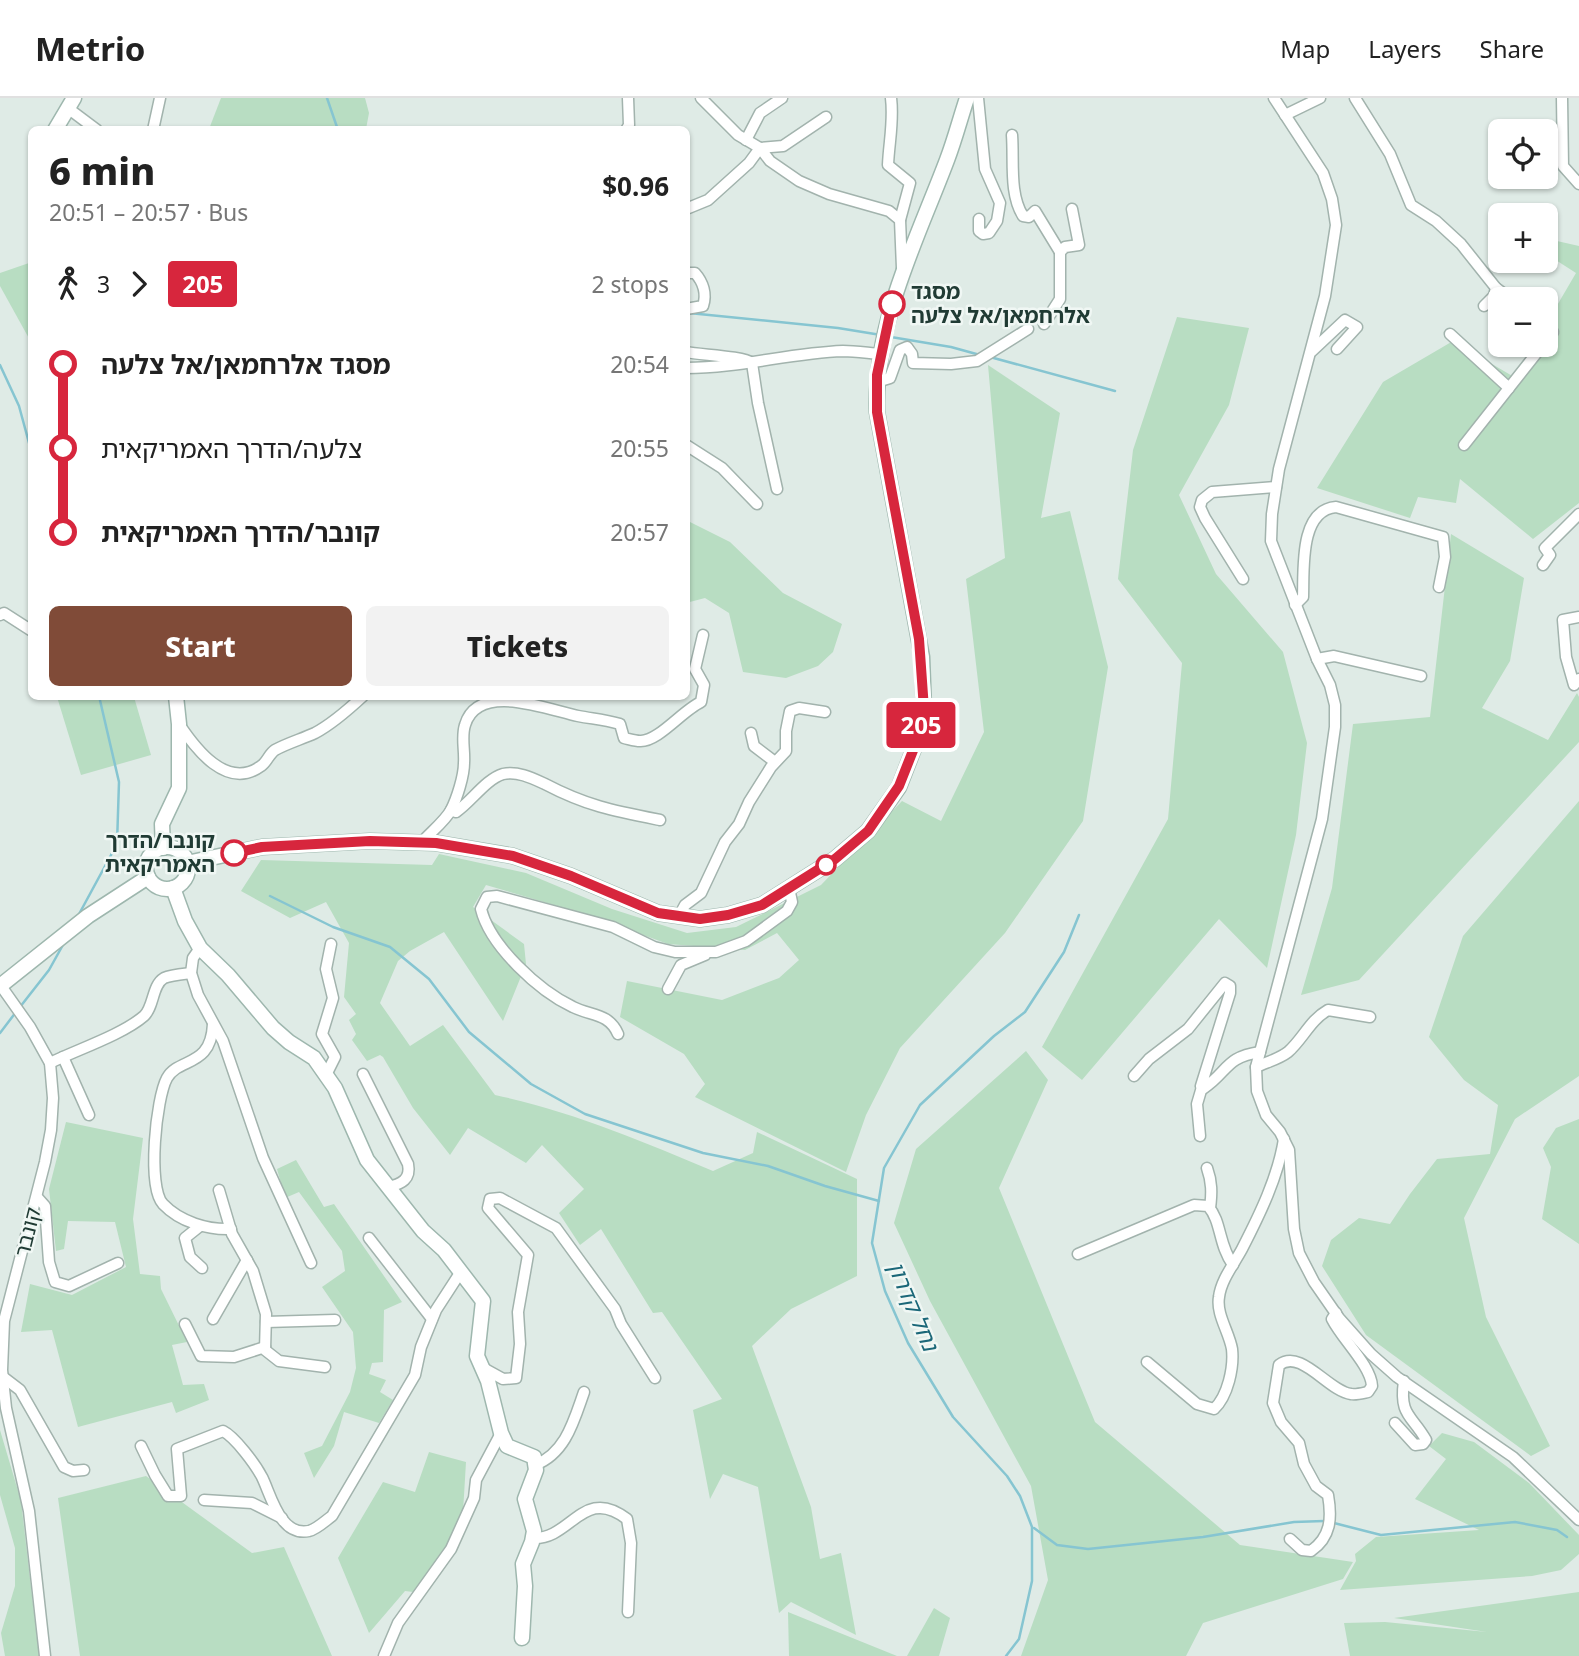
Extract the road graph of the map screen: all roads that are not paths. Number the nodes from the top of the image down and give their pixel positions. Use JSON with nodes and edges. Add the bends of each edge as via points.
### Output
{"nodes":[{"id":1,"x":160,"y":98,"type":"edge"},
{"id":2,"x":628,"y":98,"type":"edge"},
{"id":3,"x":701,"y":98,"type":"edge"},
{"id":4,"x":782,"y":98,"type":"edge"},
{"id":5,"x":891,"y":98,"type":"edge"},
{"id":6,"x":967,"y":98,"type":"edge"},
{"id":7,"x":978,"y":98,"type":"edge"},
{"id":8,"x":1274,"y":98,"type":"edge"},
{"id":9,"x":1320,"y":98,"type":"edge"},
{"id":10,"x":1355,"y":98,"type":"edge"},
{"id":11,"x":1562,"y":98,"type":"edge"},
{"id":12,"x":72,"y":103,"type":"edge"},
{"id":13,"x":1285,"y":115,"type":"junction"},
{"id":14,"x":826,"y":117,"type":"dead end"},
{"id":15,"x":58,"y":126,"type":"edge"},
{"id":16,"x":93,"y":126,"type":"edge"},
{"id":17,"x":154,"y":126,"type":"edge"},
{"id":18,"x":628,"y":126,"type":"edge"},
{"id":19,"x":1012,"y":135,"type":"dead end"},
{"id":20,"x":746,"y":140,"type":"junction"},
{"id":21,"x":760,"y":148,"type":"junction"},
{"id":22,"x":1579,"y":184,"type":"edge"},
{"id":23,"x":1014,"y":185,"type":"junction"},
{"id":24,"x":992,"y":186,"type":"junction"},
{"id":25,"x":690,"y":207,"type":"edge"},
{"id":26,"x":1072,"y":209,"type":"dead end"},
{"id":27,"x":979,"y":219,"type":"dead end"},
{"id":28,"x":900,"y":220,"type":"junction"},
{"id":29,"x":1060,"y":252,"type":"junction"},
{"id":30,"x":902,"y":270,"type":"junction"},
{"id":31,"x":690,"y":273,"type":"edge"},
{"id":32,"x":1495,"y":287,"type":"edge"},
{"id":33,"x":1488,"y":302,"type":"edge"},
{"id":34,"x":1484,"y":306,"type":"dead end"},
{"id":35,"x":690,"y":308,"type":"edge"},
{"id":36,"x":1044,"y":324,"type":"dead end"},
{"id":37,"x":1028,"y":330,"type":"dead end"},
{"id":38,"x":1450,"y":334,"type":"dead end"},
{"id":39,"x":1337,"y":349,"type":"dead end"},
{"id":40,"x":690,"y":353,"type":"edge"},
{"id":41,"x":1310,"y":353,"type":"junction"},
{"id":42,"x":881,"y":354,"type":"junction"},
{"id":43,"x":1533,"y":357,"type":"edge"},
{"id":44,"x":751,"y":363,"type":"junction"},
{"id":45,"x":690,"y":368,"type":"edge"},
{"id":46,"x":877,"y":382,"type":"junction"},
{"id":47,"x":1509,"y":388,"type":"junction"},
{"id":48,"x":1464,"y":445,"type":"dead end"},
{"id":49,"x":690,"y":448,"type":"edge"},
{"id":50,"x":1276,"y":488,"type":"junction"},
{"id":51,"x":777,"y":489,"type":"dead end"},
{"id":52,"x":757,"y":504,"type":"dead end"},
{"id":53,"x":1579,"y":514,"type":"edge"},
{"id":54,"x":1543,"y":565,"type":"dead end"},
{"id":55,"x":1243,"y":579,"type":"dead end"},
{"id":56,"x":1439,"y":587,"type":"dead end"},
{"id":57,"x":1295,"y":605,"type":"junction"},
{"id":58,"x":0,"y":615,"type":"edge"},
{"id":59,"x":1579,"y":617,"type":"edge"},
{"id":60,"x":28,"y":628,"type":"edge"},
{"id":61,"x":703,"y":635,"type":"dead end"},
{"id":62,"x":1317,"y":659,"type":"junction"},
{"id":63,"x":1421,"y":676,"type":"dead end"},
{"id":64,"x":1579,"y":679,"type":"edge"},
{"id":65,"x":176,"y":700,"type":"edge"},
{"id":66,"x":351,"y":700,"type":"edge"},
{"id":67,"x":358,"y":700,"type":"edge"},
{"id":68,"x":348,"y":709,"type":"junction"},
{"id":69,"x":825,"y":712,"type":"dead end"},
{"id":70,"x":179,"y":724,"type":"junction"},
{"id":71,"x":751,"y":733,"type":"dead end"},
{"id":72,"x":775,"y":762,"type":"junction"},
{"id":73,"x":451,"y":810,"type":"junction"},
{"id":74,"x":660,"y":820,"type":"dead end"},
{"id":75,"x":422,"y":842,"type":"junction"},
{"id":76,"x":163,"y":848,"type":"junction"},
{"id":77,"x":187,"y":863,"type":"junction"},
{"id":78,"x":148,"y":877,"type":"junction"},
{"id":79,"x":173,"y":888,"type":"junction"},
{"id":80,"x":789,"y":888,"type":"junction"},
{"id":81,"x":679,"y":916,"type":"junction"},
{"id":82,"x":331,"y":944,"type":"dead end"},
{"id":83,"x":200,"y":948,"type":"junction"},
{"id":84,"x":716,"y":952,"type":"junction"},
{"id":85,"x":191,"y":973,"type":"junction"},
{"id":86,"x":1,"y":986,"type":"edge"},
{"id":87,"x":668,"y":989,"type":"dead end"},
{"id":88,"x":1370,"y":1017,"type":"dead end"},
{"id":89,"x":213,"y":1024,"type":"junction"},
{"id":90,"x":618,"y":1034,"type":"dead end"},
{"id":91,"x":1260,"y":1052,"type":"junction"},
{"id":92,"x":63,"y":1057,"type":"junction"},
{"id":93,"x":50,"y":1063,"type":"junction"},
{"id":94,"x":1256,"y":1067,"type":"junction"},
{"id":95,"x":363,"y":1074,"type":"dead end"},
{"id":96,"x":326,"y":1075,"type":"junction"},
{"id":97,"x":1134,"y":1076,"type":"dead end"},
{"id":98,"x":1202,"y":1087,"type":"junction"},
{"id":99,"x":89,"y":1115,"type":"dead end"},
{"id":100,"x":1200,"y":1136,"type":"dead end"},
{"id":101,"x":1283,"y":1139,"type":"junction"},
{"id":102,"x":1208,"y":1168,"type":"dead end"},
{"id":103,"x":388,"y":1187,"type":"junction"},
{"id":104,"x":219,"y":1190,"type":"dead end"},
{"id":105,"x":37,"y":1196,"type":"junction"},
{"id":106,"x":1210,"y":1208,"type":"junction"},
{"id":107,"x":200,"y":1226,"type":"junction"},
{"id":108,"x":231,"y":1230,"type":"junction"},
{"id":109,"x":369,"y":1238,"type":"dead end"},
{"id":110,"x":1078,"y":1254,"type":"dead end"},
{"id":111,"x":247,"y":1260,"type":"junction"},
{"id":112,"x":118,"y":1263,"type":"dead end"},
{"id":113,"x":311,"y":1263,"type":"dead end"},
{"id":114,"x":1233,"y":1265,"type":"junction"},
{"id":115,"x":202,"y":1268,"type":"dead end"},
{"id":116,"x":460,"y":1273,"type":"junction"},
{"id":117,"x":1336,"y":1313,"type":"junction"},
{"id":118,"x":213,"y":1319,"type":"dead end"},
{"id":119,"x":335,"y":1320,"type":"dead end"},
{"id":120,"x":432,"y":1320,"type":"junction"},
{"id":121,"x":265,"y":1322,"type":"junction"},
{"id":122,"x":185,"y":1324,"type":"dead end"},
{"id":123,"x":265,"y":1347,"type":"junction"},
{"id":124,"x":1147,"y":1362,"type":"dead end"},
{"id":125,"x":324,"y":1367,"type":"dead end"},
{"id":126,"x":483,"y":1368,"type":"junction"},
{"id":127,"x":3,"y":1377,"type":"junction"},
{"id":128,"x":654,"y":1378,"type":"dead end"},
{"id":129,"x":1404,"y":1381,"type":"junction"},
{"id":130,"x":584,"y":1392,"type":"dead end"},
{"id":131,"x":1395,"y":1423,"type":"dead end"},
{"id":132,"x":501,"y":1433,"type":"junction"},
{"id":133,"x":141,"y":1446,"type":"dead end"},
{"id":134,"x":535,"y":1465,"type":"junction"},
{"id":135,"x":84,"y":1470,"type":"dead end"},
{"id":136,"x":204,"y":1500,"type":"dead end"},
{"id":137,"x":282,"y":1518,"type":"junction"},
{"id":138,"x":1579,"y":1520,"type":"edge"},
{"id":139,"x":533,"y":1538,"type":"junction"},
{"id":140,"x":1290,"y":1539,"type":"dead end"},
{"id":141,"x":628,"y":1612,"type":"dead end"},
{"id":142,"x":522,"y":1638,"type":"dead end"},
{"id":143,"x":45,"y":1656,"type":"edge"},
{"id":144,"x":384,"y":1656,"type":"edge"}],
"edges":[{"from":1,"to":17,"type":"street"},
{"from":2,"to":18,"type":"street"},
{"from":3,"to":20,"type":"street"},
{"from":4,"to":20,"type":"street","via":[[761,113]]},
{"from":5,"to":28,"type":"street","via":[[894,119],[887,165],[910,183]]},
{"from":6,"to":30,"type":"main road"},
{"from":7,"to":24,"type":"street","via":[[985,169]]},
{"from":8,"to":13,"type":"street"},
{"from":9,"to":13,"type":"street"},
{"from":10,"to":32,"type":"street","via":[[1390,155],[1411,205],[1461,244]]},
{"from":11,"to":22,"type":"street","via":[[1563,166]]},
{"from":12,"to":15,"type":"main road"},
{"from":12,"to":16,"type":"street"},
{"from":13,"to":41,"type":"street","via":[[1323,173],[1336,225]]},
{"from":14,"to":21,"type":"street","via":[[783,146]]},
{"from":19,"to":23,"type":"street"},
{"from":20,"to":21,"type":"street"},
{"from":21,"to":25,"type":"street","via":[[708,200]]},
{"from":21,"to":28,"type":"street","via":[[770,162],[805,185],[889,211]]},
{"from":23,"to":24,"type":"street"},
{"from":23,"to":29,"type":"street","via":[[1023,216],[1035,211]]},
{"from":24,"to":27,"type":"street","via":[[1000,203],[998,221],[984,234],[979,231]]},
{"from":26,"to":29,"type":"street","via":[[1079,245]]},
{"from":28,"to":30,"type":"street"},
{"from":29,"to":36,"type":"street","via":[[1060,299]]},
{"from":30,"to":42,"type":"main road"},
{"from":31,"to":35,"type":"street","via":[[700,279],[705,299],[703,306]]},
{"from":33,"to":34,"type":"street"},
{"from":37,"to":46,"type":"street","via":[[977,360],[951,364],[913,363],[907,347],[900,350],[890,378]]},
{"from":38,"to":47,"type":"street"},
{"from":39,"to":41,"type":"street","via":[[1357,327],[1345,320]]},
{"from":40,"to":44,"type":"street"},
{"from":41,"to":50,"type":"street"},
{"from":42,"to":44,"type":"street","via":[[844,351]]},
{"from":42,"to":46,"type":"main road"},
{"from":43,"to":47,"type":"street"},
{"from":44,"to":45,"type":"street"},
{"from":44,"to":51,"type":"street"},
{"from":46,"to":80,"type":"main road","via":[[877,412],[922,657],[924,709],[899,786],[868,831]]},
{"from":47,"to":48,"type":"street"},
{"from":49,"to":52,"type":"street","via":[[722,468]]},
{"from":50,"to":55,"type":"street","via":[[1212,492],[1202,500],[1205,518]]},
{"from":50,"to":57,"type":"street","via":[[1271,541]]},
{"from":53,"to":54,"type":"street","via":[[1545,548],[1550,555]]},
{"from":56,"to":57,"type":"street","via":[[1445,557],[1443,537],[1326,508],[1316,515],[1306,537],[1303,597]]},
{"from":57,"to":62,"type":"street"},
{"from":58,"to":60,"type":"street","via":[[4,613]]},
{"from":59,"to":64,"type":"street","via":[[1563,620],[1574,685]]},
{"from":61,"to":73,"type":"street","via":[[695,669],[704,685],[701,702],[643,742],[624,738],[620,724],[597,717],[506,701],[481,706],[465,723],[464,766]]},
{"from":62,"to":63,"type":"street","via":[[1334,656]]},
{"from":62,"to":91,"type":"street","via":[[1335,705],[1332,761],[1322,819]]},
{"from":65,"to":70,"type":"main road"},
{"from":66,"to":68,"type":"street"},
{"from":67,"to":68,"type":"street"},
{"from":68,"to":70,"type":"street","via":[[317,732],[272,751],[261,767],[248,771],[222,769],[207,759]]},
{"from":69,"to":72,"type":"street","via":[[790,711],[786,751]]},
{"from":70,"to":76,"type":"main road","via":[[179,788],[162,824]]},
{"from":71,"to":72,"type":"street","via":[[754,746]]},
{"from":72,"to":81,"type":"street","via":[[725,842],[701,893]]},
{"from":73,"to":74,"type":"street","via":[[465,806],[494,779],[516,774],[582,803]]},
{"from":73,"to":75,"type":"street"},
{"from":75,"to":77,"type":"main road","via":[[262,847]]},
{"from":75,"to":81,"type":"main road","via":[[513,856],[658,913]]},
{"from":76,"to":77,"type":"main road","via":[[181,853]]},
{"from":76,"to":78,"type":"main road","via":[[149,859]]},
{"from":77,"to":79,"type":"main road","via":[[186,876]]},
{"from":78,"to":79,"type":"main road","via":[[156,886]]},
{"from":78,"to":86,"type":"main road","via":[[88,916]]},
{"from":79,"to":83,"type":"main road"},
{"from":80,"to":81,"type":"main road","via":[[762,905],[728,915]]},
{"from":80,"to":84,"type":"street","via":[[792,902],[787,911],[746,941]]},
{"from":82,"to":96,"type":"street","via":[[326,969],[333,998],[322,1034],[335,1057]]},
{"from":83,"to":85,"type":"street"},
{"from":83,"to":96,"type":"main road","via":[[273,1028],[314,1058]]},
{"from":84,"to":87,"type":"street","via":[[681,965]]},
{"from":84,"to":90,"type":"street","via":[[654,947],[613,927],[487,897],[481,909],[483,919],[524,974],[571,1006],[609,1019]]},
{"from":85,"to":89,"type":"street"},
{"from":85,"to":92,"type":"street","via":[[163,978],[145,1016]]},
{"from":86,"to":93,"type":"street","name":"קונבר"},
{"from":88,"to":94,"type":"street","via":[[1328,1010],[1279,1058]]},
{"from":89,"to":107,"type":"street","via":[[197,1059],[167,1078],[156,1117],[155,1188],[171,1210]]},
{"from":89,"to":113,"type":"street","via":[[263,1158]]},
{"from":91,"to":94,"type":"street"},
{"from":91,"to":98,"type":"street","via":[[1237,1058]]},
{"from":92,"to":93,"type":"street"},
{"from":92,"to":99,"type":"street"},
{"from":93,"to":105,"type":"street","name":"קונבר","via":[[51,1130]]},
{"from":94,"to":101,"type":"street","via":[[1257,1091],[1266,1115]]},
{"from":95,"to":103,"type":"street","via":[[408,1164],[405,1181]]},
{"from":96,"to":103,"type":"main road","via":[[367,1160]]},
{"from":97,"to":98,"type":"street","via":[[1188,1029],[1220,986],[1228,983],[1227,1005]]},
{"from":98,"to":100,"type":"street","via":[[1197,1104]]},
{"from":101,"to":114,"type":"street","via":[[1273,1183]]},
{"from":101,"to":117,"type":"street","via":[[1292,1170],[1291,1203],[1299,1253]]},
{"from":102,"to":106,"type":"street"},
{"from":103,"to":116,"type":"main road"},
{"from":104,"to":108,"type":"street"},
{"from":105,"to":112,"type":"street","via":[[46,1206],[49,1262],[55,1282],[69,1286]]},
{"from":105,"to":127,"type":"street","name":"קונבר","via":[[4,1321]]},
{"from":106,"to":110,"type":"street","via":[[1194,1205]]},
{"from":106,"to":114,"type":"street","via":[[1222,1248]]},
{"from":107,"to":108,"type":"street"},
{"from":107,"to":115,"type":"street","via":[[185,1238],[190,1257]]},
{"from":108,"to":111,"type":"street"},
{"from":109,"to":120,"type":"street"},
{"from":111,"to":118,"type":"street"},
{"from":111,"to":121,"type":"street"},
{"from":114,"to":124,"type":"street","via":[[1218,1302],[1232,1349],[1227,1387],[1217,1407],[1197,1404]]},
{"from":116,"to":120,"type":"street"},
{"from":116,"to":126,"type":"main road","via":[[483,1301],[477,1356]]},
{"from":117,"to":129,"type":"street","via":[[1371,1354]]},
{"from":117,"to":140,"type":"street","via":[[1332,1319],[1371,1378],[1372,1387],[1368,1392],[1350,1394],[1294,1360],[1279,1365],[1273,1403],[1329,1503],[1330,1524],[1321,1544],[1311,1551],[1302,1550]]},
{"from":119,"to":121,"type":"street"},
{"from":120,"to":137,"type":"street","via":[[415,1375],[332,1516],[309,1531],[297,1531]]},
{"from":121,"to":123,"type":"street"},
{"from":122,"to":123,"type":"street","via":[[201,1356],[234,1357]]},
{"from":123,"to":125,"type":"street","via":[[279,1361]]},
{"from":126,"to":128,"type":"street","via":[[503,1379],[516,1378],[518,1312],[528,1255],[488,1208],[490,1199],[500,1198],[556,1228],[615,1309]]},
{"from":126,"to":132,"type":"main road"},
{"from":127,"to":135,"type":"street","via":[[20,1390],[64,1467]]},
{"from":127,"to":143,"type":"street","name":"קונבר","via":[[36,1553]]},
{"from":129,"to":131,"type":"street","via":[[1408,1418],[1426,1440],[1415,1445]]},
{"from":129,"to":138,"type":"street","via":[[1513,1457]]},
{"from":130,"to":134,"type":"street","via":[[570,1433],[547,1460]]},
{"from":132,"to":134,"type":"main road","via":[[507,1446],[534,1457]]},
{"from":132,"to":144,"type":"street","via":[[476,1480],[474,1498],[451,1549],[398,1623]]},
{"from":133,"to":137,"type":"street","via":[[168,1496],[178,1497],[177,1449],[223,1431],[231,1435],[261,1475]]},
{"from":134,"to":139,"type":"main road","via":[[525,1499]]},
{"from":136,"to":137,"type":"street","via":[[252,1503]]},
{"from":139,"to":141,"type":"street","via":[[548,1535],[593,1508],[603,1506],[627,1519],[631,1543]]},
{"from":139,"to":142,"type":"main road","via":[[523,1564]]}]}
